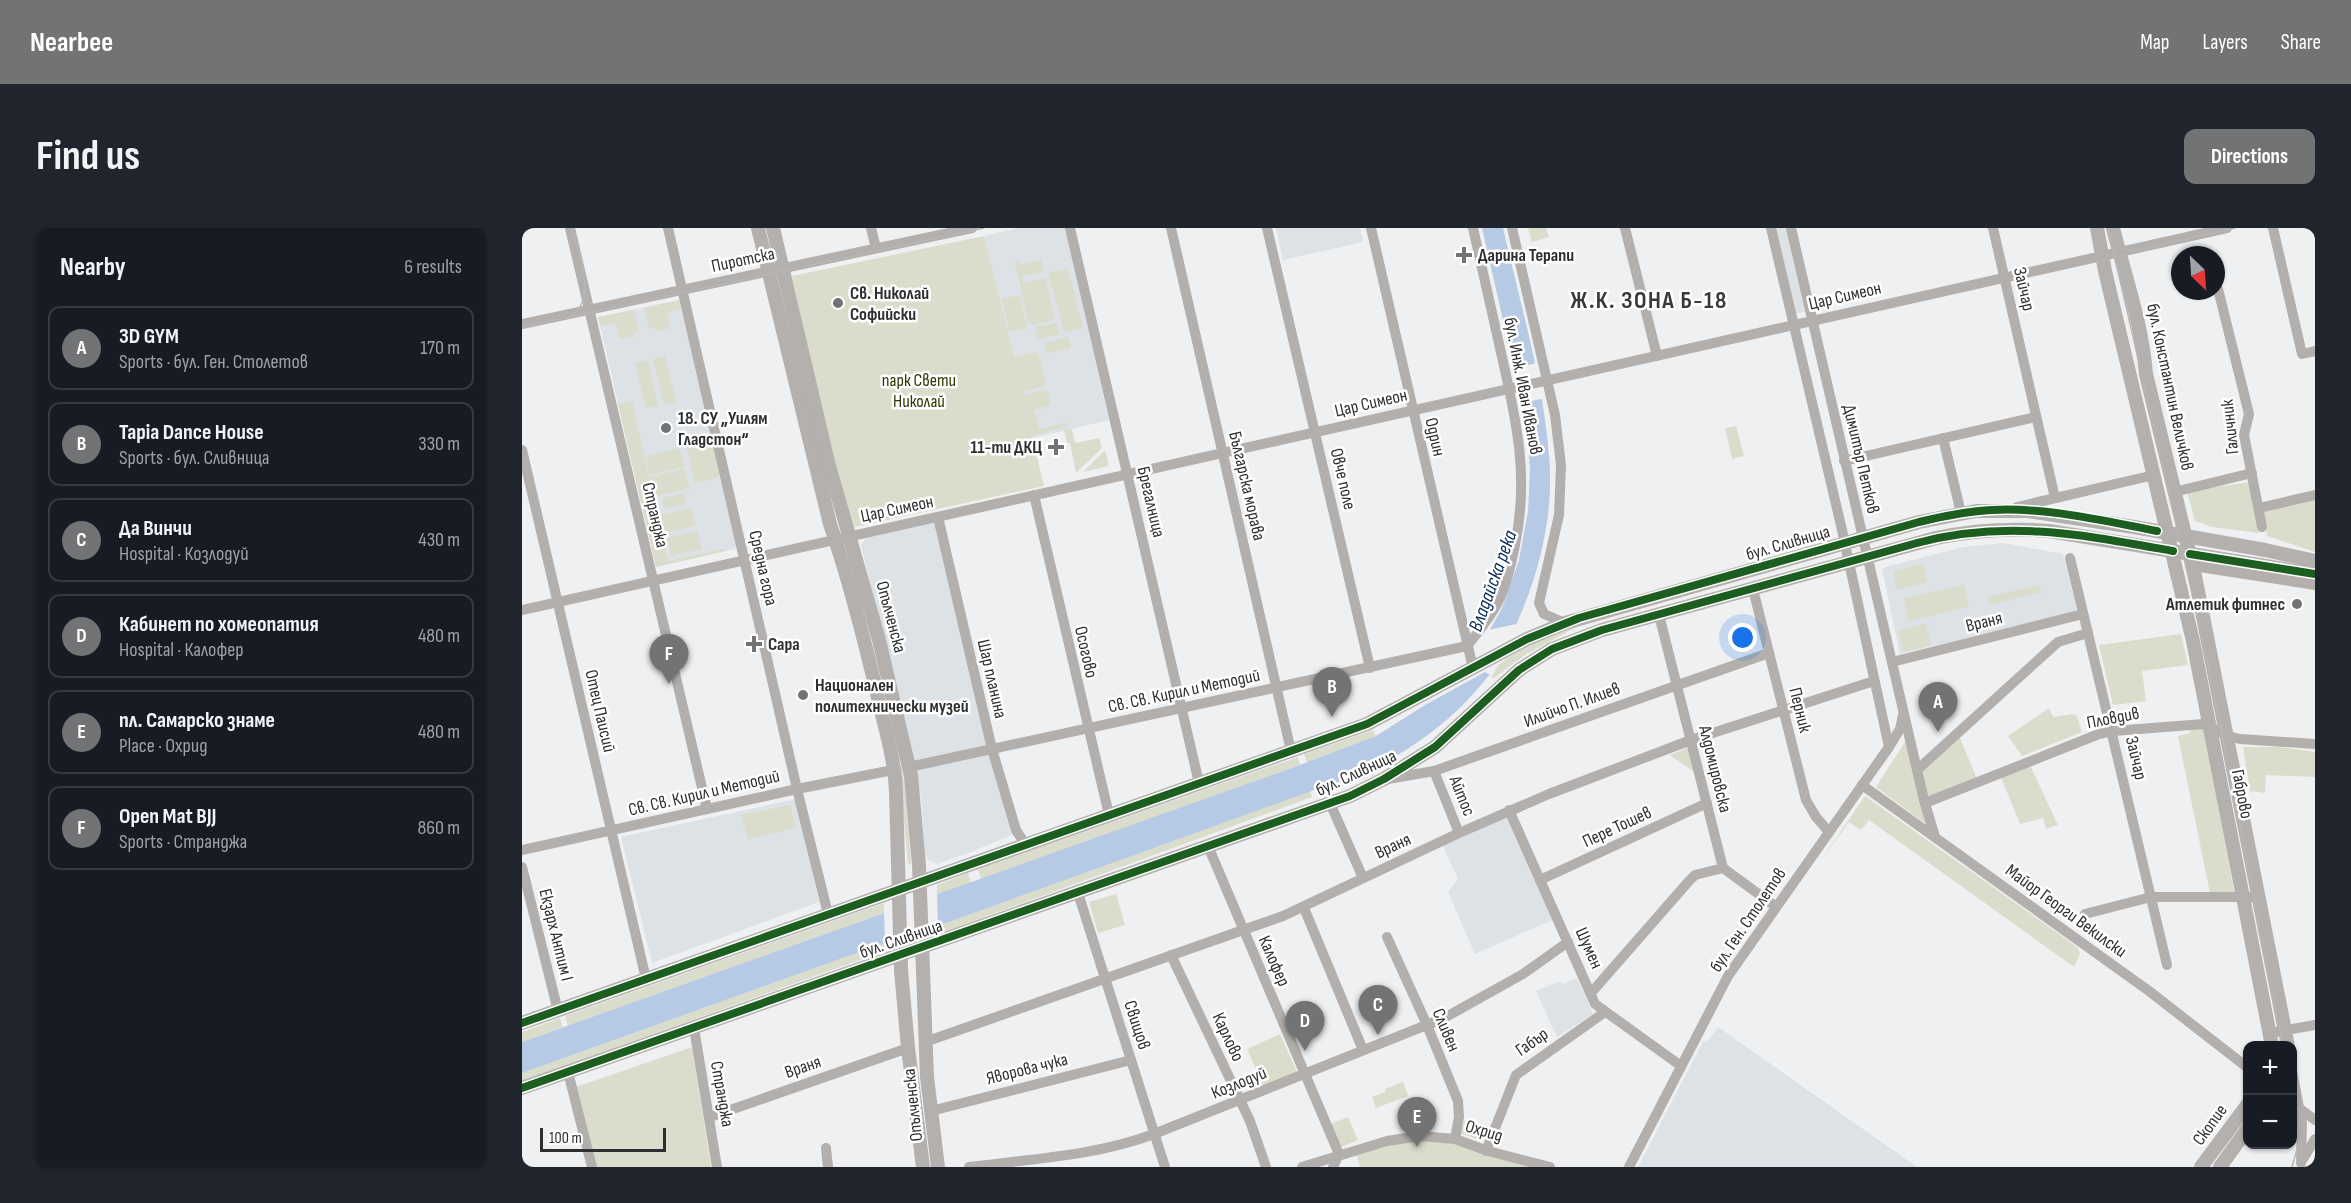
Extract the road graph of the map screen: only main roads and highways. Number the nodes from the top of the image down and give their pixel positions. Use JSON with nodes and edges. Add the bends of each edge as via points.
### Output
{"nodes":[{"id":1,"x":758,"y":228,"type":"edge"},
{"id":2,"x":773,"y":228,"type":"edge"},
{"id":3,"x":2097,"y":228,"type":"edge"},
{"id":4,"x":2113,"y":228,"type":"edge"},
{"id":5,"x":775,"y":270,"type":"junction"},
{"id":6,"x":2168,"y":533,"type":"junction"},
{"id":7,"x":2185,"y":536,"type":"junction"},
{"id":8,"x":842,"y":538,"type":"junction"},
{"id":9,"x":2173,"y":551,"type":"junction"},
{"id":10,"x":2315,"y":561,"type":"edge"},
{"id":11,"x":2197,"y":563,"type":"junction"},
{"id":12,"x":2315,"y":574,"type":"edge"},
{"id":13,"x":919,"y":886,"type":"junction"},
{"id":14,"x":898,"y":894,"type":"junction"},
{"id":15,"x":921,"y":944,"type":"junction"},
{"id":16,"x":900,"y":951,"type":"junction"},
{"id":17,"x":522,"y":1023,"type":"edge"},
{"id":18,"x":2271,"y":1039,"type":"edge"},
{"id":19,"x":2287,"y":1041,"type":"edge"},
{"id":20,"x":522,"y":1088,"type":"edge"},
{"id":21,"x":2243,"y":1109,"type":"edge"},
{"id":22,"x":2243,"y":1134,"type":"edge"},
{"id":23,"x":923,"y":1167,"type":"edge"},
{"id":24,"x":938,"y":1167,"type":"edge"},
{"id":25,"x":2201,"y":1167,"type":"edge"},
{"id":26,"x":2220,"y":1167,"type":"edge"}],
"edges":[{"from":1,"to":5,"type":"main road","name":"Опълченска"},
{"from":2,"to":5,"type":"main road","name":"Опълченска"},
{"from":3,"to":6,"type":"main road","name":"бул. Константин Величков"},
{"from":4,"to":7,"type":"main road","name":"бул. Константин Величков","via":[[2132,296],[2146,374]]},
{"from":5,"to":8,"type":"main road","name":"Опълченска","via":[[825,451]]},
{"from":6,"to":7,"type":"main road","name":"бул. Сливница"},
{"from":6,"to":9,"type":"main road","name":"бул. Константин Величков"},
{"from":6,"to":13,"type":"main road","name":"бул. Сливница","via":[[2008,509],[1961,513],[1844,543],[1565,623],[1512,646],[1386,715]]},
{"from":7,"to":10,"type":"main road","name":"бул. Сливница"},
{"from":7,"to":11,"type":"main road","name":"бул. Константин Величков"},
{"from":8,"to":13,"type":"main road","name":"Опълченска","via":[[879,640],[909,767]]},
{"from":8,"to":14,"type":"main road","name":"Опълченска","via":[[893,770]]},
{"from":9,"to":11,"type":"main road","name":"бул. Сливница"},
{"from":9,"to":15,"type":"main road","name":"бул. Сливница","via":[[2049,531],[1953,535],[1602,630],[1552,649],[1506,680],[1435,747],[1384,779],[1330,803],[1078,893]]},
{"from":9,"to":18,"type":"main road","name":"Габрово"},
{"from":11,"to":12,"type":"main road","name":"бул. Сливница"},
{"from":11,"to":19,"type":"main road","name":"Габрово"},
{"from":13,"to":14,"type":"main road","name":"бул. Сливница"},
{"from":13,"to":15,"type":"main road","name":"Опълченска"},
{"from":14,"to":16,"type":"main road","name":"Опълченска"},
{"from":14,"to":17,"type":"main road","name":"бул. Сливница","via":[[828,914]]},
{"from":15,"to":16,"type":"main road","name":"бул. Сливница"},
{"from":15,"to":24,"type":"main road","name":"Опълченска","via":[[925,1042]]},
{"from":16,"to":20,"type":"main road","name":"бул. Сливница"},
{"from":16,"to":23,"type":"main road","name":"Опълченска"},
{"from":21,"to":25,"type":"main road","name":"Скопие"},
{"from":22,"to":26,"type":"main road","name":"Скопие"}]}
